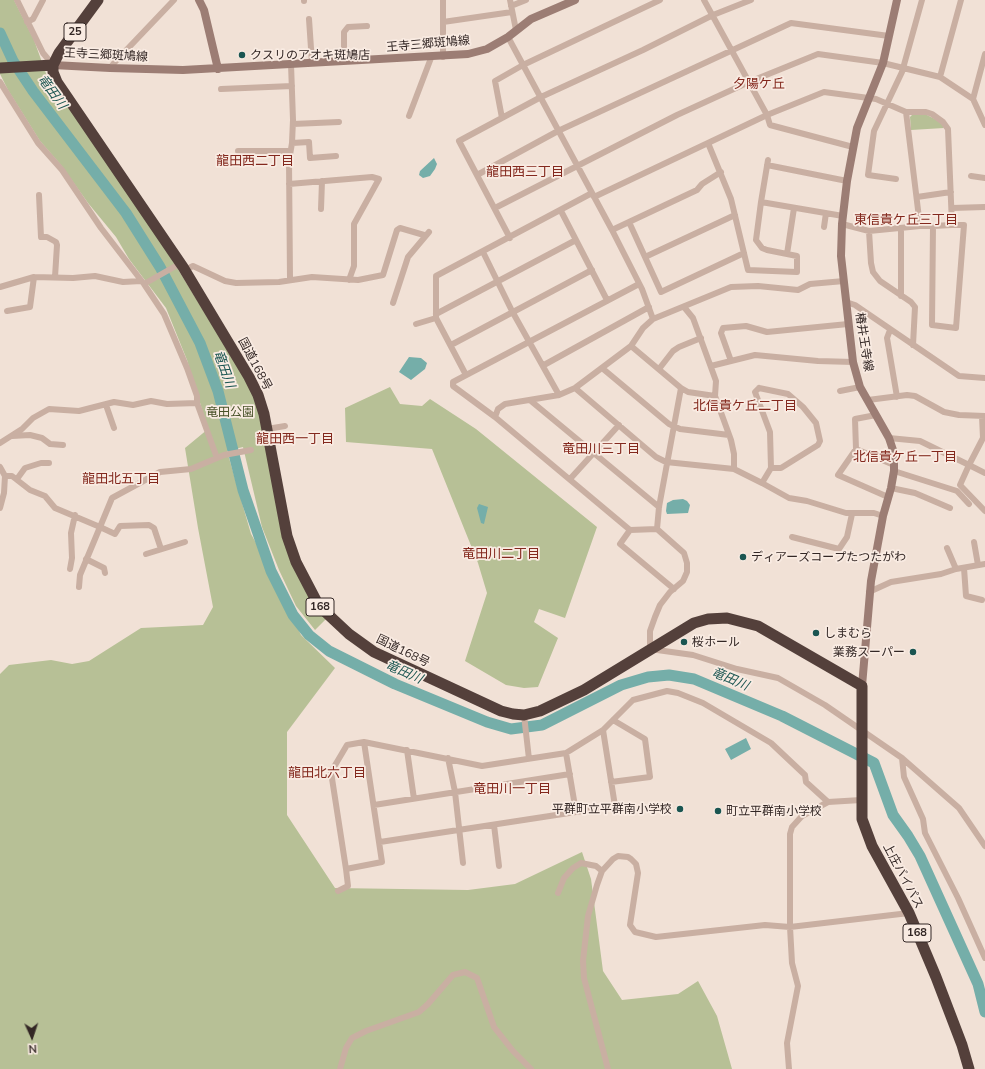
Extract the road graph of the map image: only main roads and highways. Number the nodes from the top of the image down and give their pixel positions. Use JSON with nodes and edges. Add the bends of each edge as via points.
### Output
{"nodes":[{"id":1,"x":98,"y":0,"type":"edge"},
{"id":2,"x":199,"y":0,"type":"edge"},
{"id":3,"x":576,"y":0,"type":"edge"},
{"id":4,"x":898,"y":0,"type":"edge"},
{"id":5,"x":53,"y":64,"type":"junction"},
{"id":6,"x":0,"y":68,"type":"edge"},
{"id":7,"x":218,"y":69,"type":"junction"},
{"id":8,"x":862,"y":686,"type":"junction"},
{"id":9,"x":970,"y":1069,"type":"edge"}],
"edges":[{"from":1,"to":5,"type":"highway","number":"25"},
{"from":2,"to":7,"type":"main road","via":[[204,10]]},
{"from":3,"to":7,"type":"main road","name":"王寺三郷斑鳩線","via":[[531,19],[487,49],[468,54]]},
{"from":4,"to":8,"type":"main road","name":"椿井王寺線","via":[[883,63],[862,115],[853,147],[842,220],[841,256],[853,362],[860,387],[889,438],[894,453],[891,488],[883,516],[869,592]]},
{"from":5,"to":6,"type":"highway"},
{"from":5,"to":7,"type":"main road","name":"王寺三郷斑鳩線","via":[[110,68]]},
{"from":5,"to":8,"type":"highway","name":"国道168号","number":"168","via":[[57,82],[181,266],[258,395],[287,536],[296,562],[319,606],[349,634],[374,652],[501,711],[524,719],[584,690],[694,623],[727,618],[758,626]]},
{"from":8,"to":9,"type":"highway","name":"上庄バイパス","number":"168","via":[[862,819],[867,836],[909,913],[939,984]]}]}
